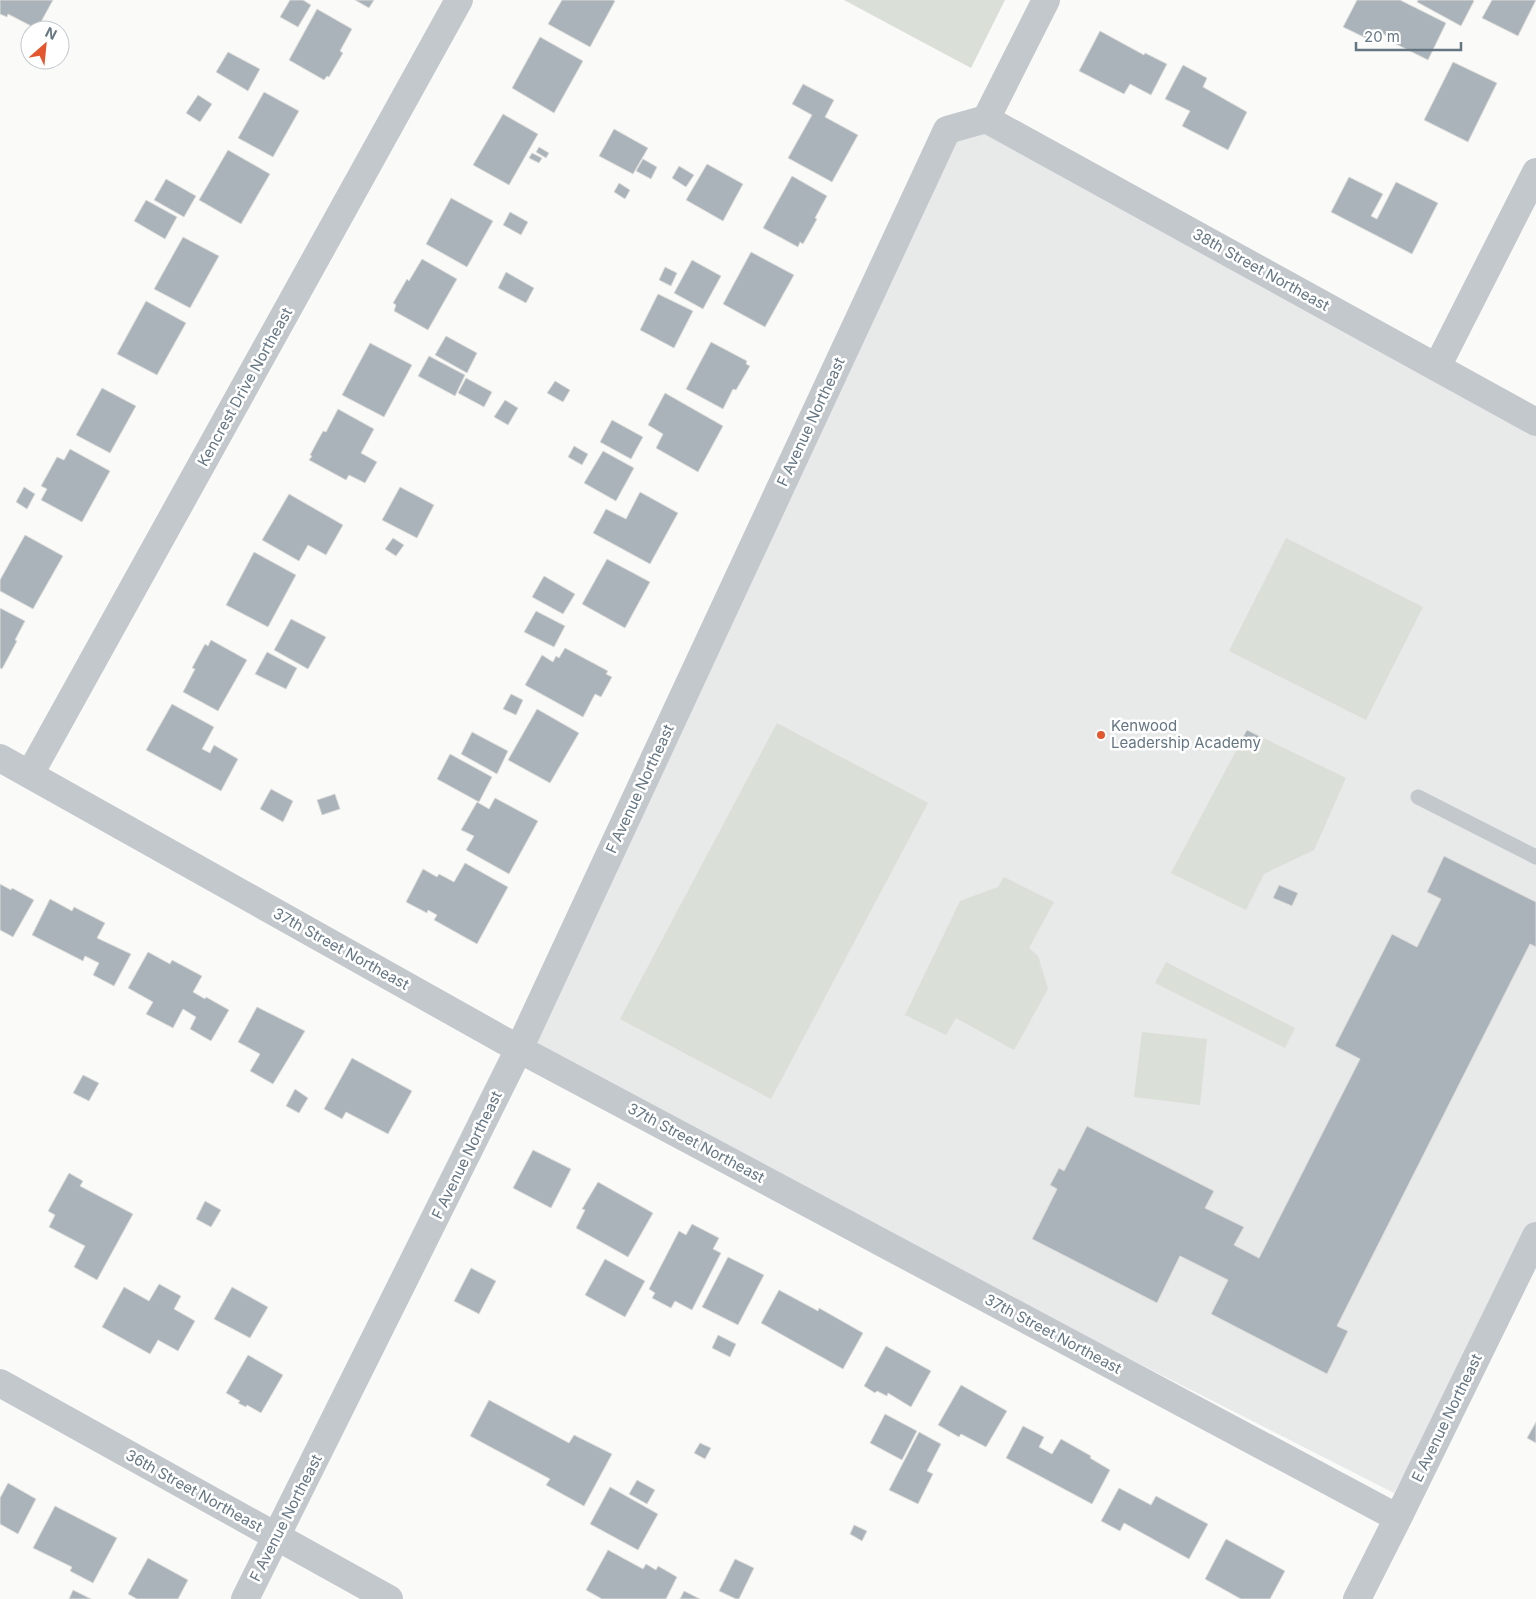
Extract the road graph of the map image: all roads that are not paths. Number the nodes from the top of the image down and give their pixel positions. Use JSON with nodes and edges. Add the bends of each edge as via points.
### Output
{"nodes":[{"id":1,"x":460,"y":0,"type":"edge"},
{"id":2,"x":1046,"y":0,"type":"edge"},
{"id":3,"x":986,"y":119,"type":"junction"},
{"id":4,"x":1536,"y":172,"type":"edge"},
{"id":5,"x":1437,"y":367,"type":"junction"},
{"id":6,"x":1536,"y":422,"type":"edge"},
{"id":7,"x":0,"y":758,"type":"edge"},
{"id":8,"x":30,"y":774,"type":"junction"},
{"id":9,"x":1418,"y":797,"type":"dead end"},
{"id":10,"x":1536,"y":857,"type":"edge"},
{"id":11,"x":519,"y":1049,"type":"junction"},
{"id":12,"x":1536,"y":1236,"type":"edge"},
{"id":13,"x":0,"y":1383,"type":"edge"},
{"id":14,"x":1398,"y":1518,"type":"junction"},
{"id":15,"x":276,"y":1537,"type":"junction"},
{"id":16,"x":245,"y":1599,"type":"edge"},
{"id":17,"x":389,"y":1599,"type":"edge"},
{"id":18,"x":1356,"y":1599,"type":"edge"}],
"edges":[{"from":1,"to":8,"type":"street","name":"Kencrest Drive Northeast"},
{"from":2,"to":3,"type":"street"},
{"from":3,"to":5,"type":"street","name":"38th Street Northeast"},
{"from":3,"to":11,"type":"street","name":"F Avenue Northeast","via":[[947,130]]},
{"from":4,"to":5,"type":"street"},
{"from":5,"to":6,"type":"street","name":"38th Street Northeast"},
{"from":7,"to":8,"type":"street","name":"37th Street Northeast"},
{"from":8,"to":11,"type":"street","name":"37th Street Northeast"},
{"from":9,"to":10,"type":"lane"},
{"from":11,"to":14,"type":"street","name":"37th Street Northeast"},
{"from":11,"to":15,"type":"street","name":"F Avenue Northeast"},
{"from":12,"to":14,"type":"street","name":"E Avenue Northeast"},
{"from":13,"to":15,"type":"street","name":"36th Street Northeast"},
{"from":14,"to":18,"type":"street","name":"E Avenue Northeast"},
{"from":15,"to":16,"type":"street","name":"F Avenue Northeast"},
{"from":15,"to":17,"type":"street","name":"36th Street Northeast"}]}
